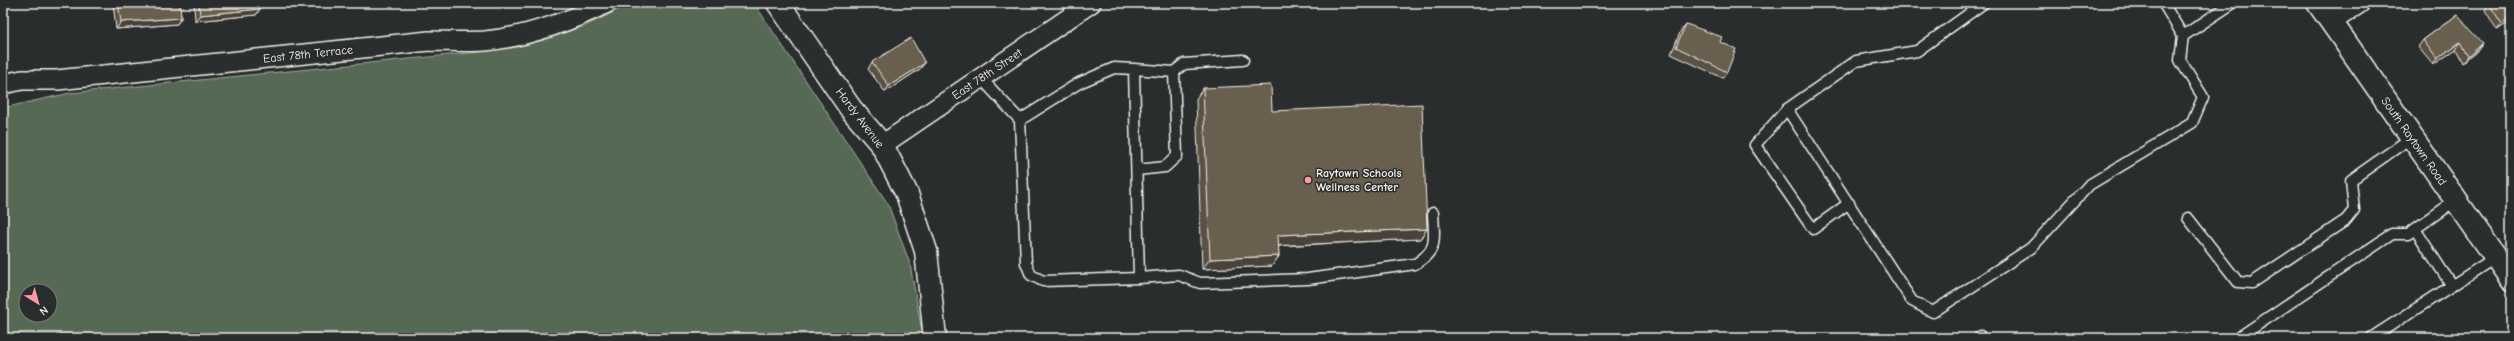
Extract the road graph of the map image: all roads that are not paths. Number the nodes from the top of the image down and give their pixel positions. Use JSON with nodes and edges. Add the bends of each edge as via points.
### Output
{"nodes":[{"id":1,"x":607,"y":3,"type":"edge"},
{"id":2,"x":778,"y":3,"type":"edge"},
{"id":3,"x":1091,"y":3,"type":"edge"},
{"id":4,"x":1984,"y":3,"type":"edge"},
{"id":5,"x":2163,"y":3,"type":"edge"},
{"id":6,"x":2233,"y":3,"type":"edge"},
{"id":7,"x":2318,"y":3,"type":"edge"},
{"id":8,"x":2360,"y":3,"type":"edge"},
{"id":9,"x":2331,"y":22,"type":"junction"},
{"id":10,"x":2183,"y":36,"type":"junction"},
{"id":11,"x":1243,"y":60,"type":"dead end"},
{"id":12,"x":1134,"y":69,"type":"junction"},
{"id":13,"x":1174,"y":72,"type":"junction"},
{"id":14,"x":981,"y":78,"type":"junction"},
{"id":15,"x":3,"y":84,"type":"edge"},
{"id":16,"x":1787,"y":109,"type":"junction"},
{"id":17,"x":1020,"y":120,"type":"junction"},
{"id":18,"x":2412,"y":137,"type":"junction"},
{"id":19,"x":882,"y":145,"type":"junction"},
{"id":20,"x":1137,"y":170,"type":"junction"},
{"id":21,"x":2456,"y":200,"type":"junction"},
{"id":22,"x":1849,"y":203,"type":"junction"},
{"id":23,"x":1433,"y":213,"type":"dead end"},
{"id":24,"x":2188,"y":218,"type":"dead end"},
{"id":25,"x":2415,"y":229,"type":"junction"},
{"id":26,"x":2496,"y":257,"type":"junction"},
{"id":27,"x":1138,"y":278,"type":"junction"},
{"id":28,"x":2511,"y":279,"type":"edge"},
{"id":29,"x":2452,"y":286,"type":"junction"},
{"id":30,"x":935,"y":338,"type":"edge"},
{"id":31,"x":2238,"y":338,"type":"edge"},
{"id":32,"x":2371,"y":338,"type":"edge"}],
"edges":[{"from":1,"to":15,"type":"street","name":"East 78th Terrace","via":[[572,20],[529,33],[485,41],[429,41],[57,80],[22,80]]},
{"from":2,"to":19,"type":"street","name":"Hardy Avenue","via":[[851,108]]},
{"from":3,"to":14,"type":"street","name":"East 78th Street"},
{"from":4,"to":16,"type":"lane","via":[[1917,51],[1856,61]]},
{"from":5,"to":10,"type":"lane"},
{"from":6,"to":10,"type":"lane"},
{"from":7,"to":9,"type":"street","name":"South Raytown Road"},
{"from":8,"to":9,"type":"street"},
{"from":9,"to":18,"type":"street","name":"South Raytown Road"},
{"from":10,"to":22,"type":"lane","via":[[2180,60],[2203,97],[2192,122],[2090,185],[2031,248],[1933,312],[1912,301]]},
{"from":11,"to":13,"type":"lane","via":[[1184,64]]},
{"from":12,"to":13,"type":"lane"},
{"from":12,"to":17,"type":"lane","via":[[1114,68],[1079,82]]},
{"from":12,"to":20,"type":"lane"},
{"from":13,"to":20,"type":"lane","via":[[1177,156],[1165,167]]},
{"from":14,"to":17,"type":"lane"},
{"from":14,"to":19,"type":"street","name":"East 78th Street"},
{"from":16,"to":22,"type":"lane"},
{"from":16,"to":22,"type":"lane","via":[[1755,145],[1813,229]]},
{"from":17,"to":27,"type":"lane","via":[[1026,263],[1031,275],[1042,281]]},
{"from":18,"to":21,"type":"street","name":"South Raytown Road"},
{"from":18,"to":24,"type":"lane","via":[[2352,180],[2354,210],[2346,220],[2252,283],[2238,282]]},
{"from":19,"to":30,"type":"street","name":"Hardy Avenue","via":[[906,194],[926,251]]},
{"from":20,"to":27,"type":"lane"},
{"from":21,"to":25,"type":"lane"},
{"from":21,"to":26,"type":"street","name":"South Raytown Road"},
{"from":23,"to":27,"type":"lane","via":[[1434,246],[1428,256],[1415,264],[1308,279],[1200,283],[1179,275]]},
{"from":25,"to":29,"type":"lane"},
{"from":25,"to":31,"type":"lane","via":[[2408,234],[2392,234]]},
{"from":26,"to":28,"type":"street","name":"South Raytown Road"},
{"from":26,"to":29,"type":"lane"},
{"from":29,"to":32,"type":"lane"}]}
